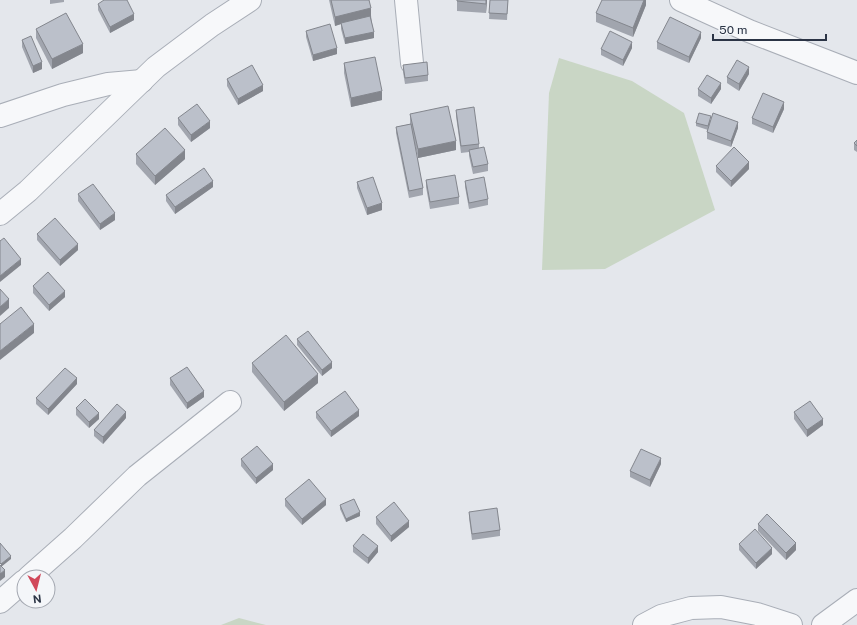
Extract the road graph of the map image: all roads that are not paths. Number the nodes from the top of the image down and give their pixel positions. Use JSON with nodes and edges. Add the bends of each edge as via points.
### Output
{"nodes":[{"id":1,"x":250,"y":0,"type":"edge"},
{"id":2,"x":406,"y":0,"type":"edge"},
{"id":3,"x":681,"y":0,"type":"edge"},
{"id":4,"x":412,"y":63,"type":"edge"},
{"id":5,"x":857,"y":73,"type":"edge"},
{"id":6,"x":142,"y":81,"type":"junction"},
{"id":7,"x":0,"y":116,"type":"edge"},
{"id":8,"x":0,"y":214,"type":"edge"},
{"id":9,"x":230,"y":402,"type":"dead end"},
{"id":10,"x":38,"y":569,"type":"edge"},
{"id":11,"x":16,"y":588,"type":"edge"},
{"id":12,"x":857,"y":600,"type":"edge"},
{"id":13,"x":0,"y":602,"type":"edge"},
{"id":14,"x":644,"y":625,"type":"edge"},
{"id":15,"x":791,"y":625,"type":"edge"},
{"id":16,"x":823,"y":625,"type":"edge"}],
"edges":[{"from":1,"to":6,"type":"street","via":[[162,63]]},
{"from":2,"to":4,"type":"street"},
{"from":3,"to":5,"type":"street"},
{"from":6,"to":7,"type":"street","via":[[108,84],[63,95]]},
{"from":6,"to":8,"type":"street","via":[[28,191]]},
{"from":9,"to":10,"type":"street","via":[[137,476]]},
{"from":11,"to":13,"type":"street"},
{"from":12,"to":16,"type":"street"},
{"from":14,"to":15,"type":"street","via":[[661,616],[691,608],[721,607],[757,614]]}]}
